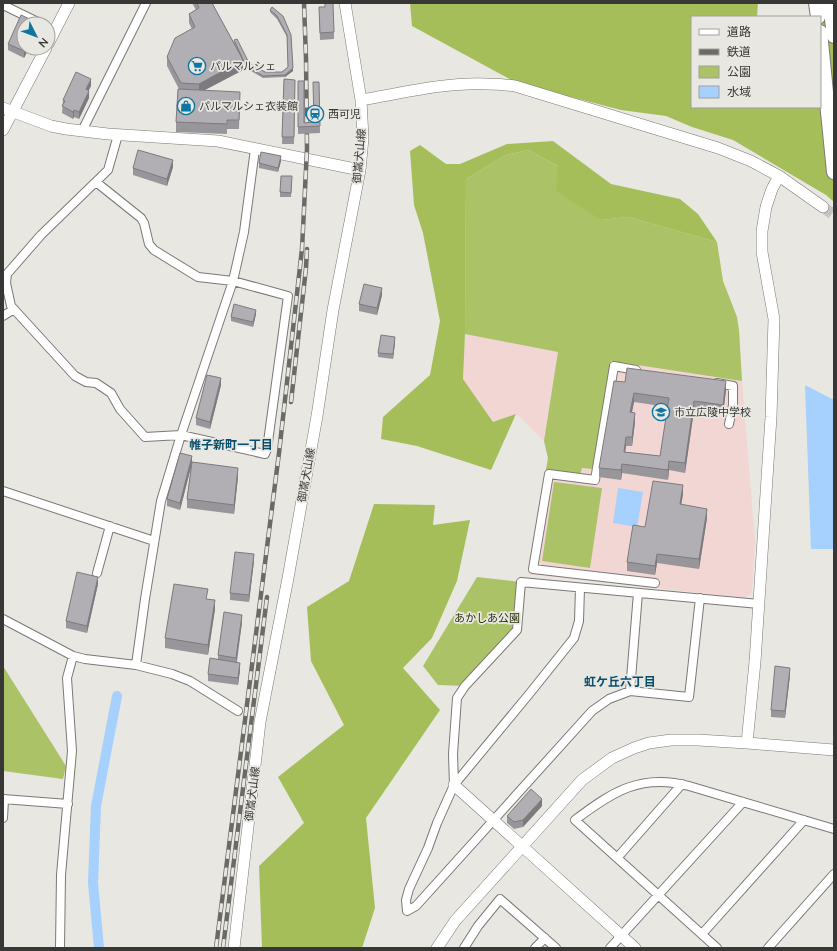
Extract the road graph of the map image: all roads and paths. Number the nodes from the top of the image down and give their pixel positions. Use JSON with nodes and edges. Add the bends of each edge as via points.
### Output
{"nodes":[{"id":1,"x":68,"y":3,"type":"edge"},
{"id":2,"x":146,"y":3,"type":"edge"},
{"id":3,"x":345,"y":3,"type":"edge"},
{"id":4,"x":816,"y":3,"type":"edge"},
{"id":5,"x":831,"y":3,"type":"edge"},
{"id":6,"x":3,"y":5,"type":"edge"},
{"id":7,"x":26,"y":16,"type":"edge"},
{"id":8,"x":818,"y":16,"type":"edge"},
{"id":9,"x":56,"y":21,"type":"edge"},
{"id":10,"x":834,"y":35,"type":"edge"},
{"id":11,"x":821,"y":42,"type":"edge"},
{"id":12,"x":41,"y":56,"type":"edge"},
{"id":13,"x":361,"y":100,"type":"junction"},
{"id":14,"x":8,"y":110,"type":"edge"},
{"id":15,"x":3,"y":130,"type":"edge"},
{"id":16,"x":82,"y":131,"type":"junction"},
{"id":17,"x":118,"y":135,"type":"junction"},
{"id":18,"x":255,"y":149,"type":"junction"},
{"id":19,"x":360,"y":170,"type":"junction"},
{"id":20,"x":834,"y":172,"type":"edge"},
{"id":21,"x":779,"y":176,"type":"junction"},
{"id":22,"x":96,"y":182,"type":"junction"},
{"id":23,"x":823,"y":207,"type":"tunnel mouth"},
{"id":24,"x":233,"y":281,"type":"junction"},
{"id":25,"x":14,"y":309,"type":"junction"},
{"id":26,"x":3,"y":316,"type":"edge"},
{"id":27,"x":646,"y":371,"type":"edge"},
{"id":28,"x":709,"y":382,"type":"edge"},
{"id":29,"x":729,"y":424,"type":"dead end"},
{"id":30,"x":181,"y":435,"type":"junction"},
{"id":31,"x":4,"y":494,"type":"edge"},
{"id":32,"x":110,"y":526,"type":"junction"},
{"id":33,"x":154,"y":541,"type":"junction"},
{"id":34,"x":97,"y":573,"type":"dead end"},
{"id":35,"x":654,"y":582,"type":"dead end"},
{"id":36,"x":580,"y":588,"type":"junction"},
{"id":37,"x":638,"y":593,"type":"junction"},
{"id":38,"x":700,"y":598,"type":"junction"},
{"id":39,"x":759,"y":604,"type":"junction"},
{"id":40,"x":3,"y":619,"type":"edge"},
{"id":41,"x":73,"y":656,"type":"junction"},
{"id":42,"x":136,"y":665,"type":"junction"},
{"id":43,"x":630,"y":691,"type":"junction"},
{"id":44,"x":238,"y":712,"type":"dead end"},
{"id":45,"x":747,"y":743,"type":"junction"},
{"id":46,"x":834,"y":750,"type":"edge"},
{"id":47,"x":682,"y":784,"type":"junction"},
{"id":48,"x":454,"y":785,"type":"junction"},
{"id":49,"x":4,"y":800,"type":"edge"},
{"id":50,"x":743,"y":802,"type":"junction"},
{"id":51,"x":68,"y":804,"type":"junction"},
{"id":52,"x":3,"y":818,"type":"edge"},
{"id":53,"x":493,"y":820,"type":"junction"},
{"id":54,"x":804,"y":820,"type":"junction"},
{"id":55,"x":834,"y":829,"type":"edge"},
{"id":56,"x":522,"y":847,"type":"junction"},
{"id":57,"x":617,"y":858,"type":"junction"},
{"id":58,"x":834,"y":874,"type":"edge"},
{"id":59,"x":659,"y":895,"type":"junction"},
{"id":60,"x":702,"y":934,"type":"junction"},
{"id":61,"x":621,"y":936,"type":"junction"},
{"id":62,"x":544,"y":938,"type":"junction"},
{"id":63,"x":60,"y":948,"type":"edge"},
{"id":64,"x":234,"y":948,"type":"edge"},
{"id":65,"x":437,"y":948,"type":"edge"},
{"id":66,"x":464,"y":948,"type":"edge"},
{"id":67,"x":535,"y":948,"type":"edge"},
{"id":68,"x":556,"y":948,"type":"edge"},
{"id":69,"x":610,"y":948,"type":"edge"},
{"id":70,"x":635,"y":948,"type":"edge"},
{"id":71,"x":717,"y":948,"type":"edge"},
{"id":72,"x":768,"y":948,"type":"edge"}],
"edges":[{"from":1,"to":9,"type":"street"},
{"from":2,"to":16,"type":"street"},
{"from":3,"to":13,"type":"street","name":"御嵩犬山線"},
{"from":4,"to":8,"type":"highway"},
{"from":5,"to":10,"type":"highway"},
{"from":6,"to":7,"type":"street"},
{"from":11,"to":20,"type":"highway"},
{"from":12,"to":14,"type":"street"},
{"from":13,"to":19,"type":"street","name":"御嵩犬山線","via":[[363,138]]},
{"from":13,"to":21,"type":"street","via":[[457,85],[486,83],[515,86],[718,148]]},
{"from":14,"to":15,"type":"street"},
{"from":14,"to":16,"type":"street","via":[[51,126]]},
{"from":16,"to":17,"type":"street"},
{"from":17,"to":18,"type":"street","via":[[218,141]]},
{"from":17,"to":22,"type":"street","via":[[108,170]]},
{"from":18,"to":19,"type":"street"},
{"from":18,"to":24,"type":"street","via":[[244,232]]},
{"from":19,"to":64,"type":"street","name":"御嵩犬山線","via":[[260,722]]},
{"from":21,"to":23,"type":"street"},
{"from":21,"to":39,"type":"street","via":[[766,207],[762,231],[762,252],[774,319],[769,455]]},
{"from":22,"to":24,"type":"street","via":[[141,218],[149,244],[154,250],[198,277]]},
{"from":22,"to":25,"type":"street","via":[[41,235],[8,274],[6,283]]},
{"from":24,"to":30,"type":"street"},
{"from":24,"to":30,"type":"street","via":[[288,296],[267,449],[265,454]]},
{"from":25,"to":26,"type":"street"},
{"from":25,"to":30,"type":"street","via":[[75,376],[86,382],[96,383],[111,393],[120,409],[145,437]]},
{"from":27,"to":35,"type":"street","via":[[614,366],[595,480],[549,474],[533,569]]},
{"from":28,"to":29,"type":"street","via":[[733,386]]},
{"from":30,"to":33,"type":"street","via":[[163,495]]},
{"from":31,"to":32,"type":"street"},
{"from":32,"to":33,"type":"street"},
{"from":32,"to":34,"type":"street"},
{"from":33,"to":42,"type":"street"},
{"from":36,"to":37,"type":"street"},
{"from":36,"to":48,"type":"street","via":[[579,621],[574,638]]},
{"from":36,"to":48,"type":"street","via":[[521,582],[516,630],[457,698],[453,754]]},
{"from":37,"to":38,"type":"street"},
{"from":37,"to":43,"type":"street"},
{"from":38,"to":39,"type":"street"},
{"from":38,"to":43,"type":"street","via":[[689,697]]},
{"from":39,"to":45,"type":"street"},
{"from":40,"to":41,"type":"street"},
{"from":41,"to":42,"type":"street"},
{"from":41,"to":51,"type":"street","via":[[67,678],[72,751]]},
{"from":42,"to":44,"type":"street","via":[[190,681]]},
{"from":43,"to":53,"type":"street","via":[[609,699],[592,711]]},
{"from":45,"to":46,"type":"street"},
{"from":45,"to":56,"type":"street","via":[[671,740],[649,743],[612,758],[582,780]]},
{"from":47,"to":50,"type":"street"},
{"from":47,"to":57,"type":"street"},
{"from":47,"to":57,"type":"street","via":[[666,781],[632,785],[610,795],[575,820]]},
{"from":48,"to":53,"type":"street"},
{"from":48,"to":53,"type":"street","via":[[409,889],[407,911],[416,906]]},
{"from":49,"to":51,"type":"street"},
{"from":49,"to":52,"type":"street"},
{"from":50,"to":54,"type":"street"},
{"from":50,"to":59,"type":"street"},
{"from":51,"to":63,"type":"street","via":[[61,875]]},
{"from":53,"to":56,"type":"street"},
{"from":54,"to":55,"type":"street"},
{"from":54,"to":60,"type":"street"},
{"from":56,"to":61,"type":"street"},
{"from":56,"to":65,"type":"street","via":[[455,921]]},
{"from":57,"to":59,"type":"street"},
{"from":58,"to":72,"type":"street"},
{"from":59,"to":60,"type":"street"},
{"from":59,"to":61,"type":"street"},
{"from":60,"to":71,"type":"street"},
{"from":61,"to":69,"type":"street"},
{"from":61,"to":70,"type":"street"},
{"from":62,"to":66,"type":"street","via":[[500,899]]},
{"from":62,"to":67,"type":"street"},
{"from":62,"to":68,"type":"street"}]}
